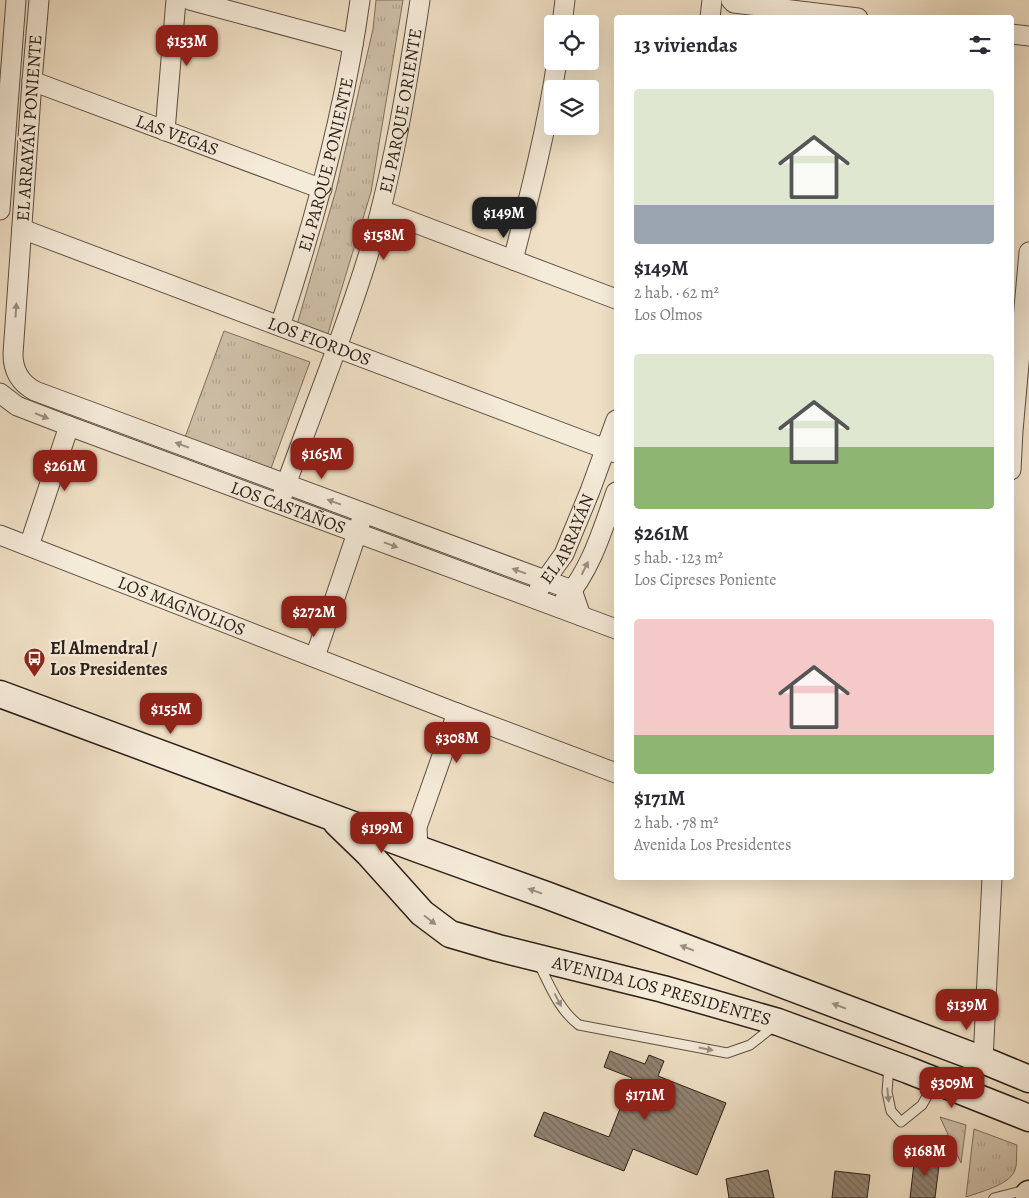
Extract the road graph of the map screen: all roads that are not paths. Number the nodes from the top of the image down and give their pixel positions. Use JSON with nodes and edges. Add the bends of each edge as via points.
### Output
{"nodes":[{"id":1,"x":16,"y":0,"type":"edge"},
{"id":2,"x":39,"y":0,"type":"edge"},
{"id":3,"x":176,"y":0,"type":"edge"},
{"id":4,"x":190,"y":0,"type":"edge"},
{"id":5,"x":360,"y":0,"type":"edge"},
{"id":6,"x":420,"y":0,"type":"edge"},
{"id":7,"x":565,"y":0,"type":"edge"},
{"id":8,"x":712,"y":0,"type":"edge"},
{"id":9,"x":733,"y":5,"type":"edge"},
{"id":10,"x":563,"y":15,"type":"edge"},
{"id":11,"x":710,"y":15,"type":"edge"},
{"id":12,"x":829,"y":15,"type":"edge"},
{"id":13,"x":1014,"y":34,"type":"edge"},
{"id":14,"x":1029,"y":36,"type":"edge"},
{"id":15,"x":353,"y":44,"type":"junction"},
{"id":16,"x":5,"y":59,"type":"edge"},
{"id":17,"x":555,"y":70,"type":"edge"},
{"id":18,"x":32,"y":81,"type":"junction"},
{"id":19,"x":165,"y":131,"type":"junction"},
{"id":20,"x":322,"y":189,"type":"junction"},
{"id":21,"x":0,"y":210,"type":"edge"},
{"id":22,"x":381,"y":210,"type":"junction"},
{"id":23,"x":22,"y":229,"type":"junction"},
{"id":24,"x":1029,"y":252,"type":"edge"},
{"id":25,"x":513,"y":260,"type":"junction"},
{"id":26,"x":614,"y":298,"type":"edge"},
{"id":27,"x":280,"y":326,"type":"junction"},
{"id":28,"x":337,"y":347,"type":"junction"},
{"id":29,"x":18,"y":376,"type":"joint"},
{"id":30,"x":0,"y":393,"type":"edge"},
{"id":31,"x":69,"y":426,"type":"junction"},
{"id":32,"x":1014,"y":426,"type":"edge"},
{"id":33,"x":614,"y":432,"type":"edge"},
{"id":34,"x":611,"y":451,"type":"edge"},
{"id":35,"x":286,"y":484,"type":"junction"},
{"id":36,"x":614,"y":497,"type":"edge"},
{"id":37,"x":279,"y":504,"type":"junction"},
{"id":38,"x":363,"y":513,"type":"junction"},
{"id":39,"x":356,"y":532,"type":"junction"},
{"id":40,"x":0,"y":535,"type":"edge"},
{"id":41,"x":29,"y":546,"type":"junction"},
{"id":42,"x":546,"y":580,"type":"junction"},
{"id":43,"x":572,"y":590,"type":"junction"},
{"id":44,"x":531,"y":597,"type":"junction"},
{"id":45,"x":557,"y":607,"type":"junction"},
{"id":46,"x":581,"y":616,"type":"junction"},
{"id":47,"x":614,"y":628,"type":"edge"},
{"id":48,"x":315,"y":657,"type":"junction"},
{"id":49,"x":0,"y":694,"type":"edge"},
{"id":50,"x":457,"y":713,"type":"junction"},
{"id":51,"x":614,"y":772,"type":"edge"},
{"id":52,"x":328,"y":815,"type":"junction"},
{"id":53,"x":418,"y":849,"type":"junction"},
{"id":54,"x":992,"y":880,"type":"edge"},
{"id":55,"x":396,"y":885,"type":"junction"},
{"id":56,"x":535,"y":957,"type":"junction"},
{"id":57,"x":867,"y":1016,"type":"junction"},
{"id":58,"x":778,"y":1022,"type":"junction"},
{"id":59,"x":931,"y":1042,"type":"junction"},
{"id":60,"x":855,"y":1050,"type":"junction"},
{"id":61,"x":983,"y":1060,"type":"junction"},
{"id":62,"x":899,"y":1066,"type":"junction"},
{"id":63,"x":1029,"y":1080,"type":"edge"},
{"id":64,"x":936,"y":1081,"type":"junction"},
{"id":65,"x":1029,"y":1118,"type":"edge"},
{"id":66,"x":1029,"y":1189,"type":"edge"},
{"id":67,"x":994,"y":1198,"type":"edge"}],
"edges":[{"from":1,"to":16,"type":"street","name":"EL ARRAYÁN PONIENTE"},
{"from":2,"to":18,"type":"street","name":"EL ARRAYÁN PONIENTE"},
{"from":3,"to":19,"type":"street"},
{"from":4,"to":15,"type":"street"},
{"from":5,"to":15,"type":"street","name":"EL PARQUE PONIENTE"},
{"from":6,"to":22,"type":"street","name":"EL PARQUE ORIENTE"},
{"from":7,"to":10,"type":"street"},
{"from":8,"to":11,"type":"street"},
{"from":9,"to":12,"type":"street"},
{"from":13,"to":14,"type":"street"},
{"from":15,"to":20,"type":"street","name":"EL PARQUE PONIENTE"},
{"from":16,"to":21,"type":"street","name":"EL ARRAYÁN PONIENTE"},
{"from":17,"to":25,"type":"street"},
{"from":18,"to":19,"type":"street","name":"LAS VEGAS"},
{"from":18,"to":23,"type":"street","name":"EL ARRAYÁN PONIENTE"},
{"from":19,"to":20,"type":"street","name":"LAS VEGAS"},
{"from":20,"to":27,"type":"street","name":"EL PARQUE PONIENTE"},
{"from":22,"to":25,"type":"street"},
{"from":22,"to":28,"type":"street","name":"EL PARQUE ORIENTE"},
{"from":23,"to":27,"type":"street","name":"LOS FIORDOS"},
{"from":29,"to":23,"type":"street","name":"EL ARRAYÁN PONIENTE","one_way":true,"via":[[13,354]]},
{"from":24,"to":32,"type":"street"},
{"from":25,"to":26,"type":"street"},
{"from":27,"to":28,"type":"street","name":"LOS FIORDOS"},
{"from":28,"to":34,"type":"street","name":"LOS FIORDOS"},
{"from":28,"to":35,"type":"street","name":"EL PARQUE ORIENTE"},
{"from":35,"to":29,"type":"street","name":"LOS CASTAÑOS","one_way":true,"via":[[35,391]]},
{"from":30,"to":31,"type":"street","name":"LOS CASTAÑOS","one_way":true,"via":[[17,406]]},
{"from":31,"to":37,"type":"street","name":"LOS CASTAÑOS"},
{"from":31,"to":41,"type":"street"},
{"from":33,"to":34,"type":"street","name":"EL ARRAYÁN"},
{"from":34,"to":42,"type":"street","name":"EL ARRAYÁN","via":[[564,554]]},
{"from":35,"to":37,"type":"street","name":"EL PARQUE ORIENTE"},
{"from":38,"to":35,"type":"street","name":"LOS CASTAÑOS","one_way":true},
{"from":43,"to":36,"type":"street","name":"EL ARRAYÁN","one_way":true,"via":[[585,570]]},
{"from":37,"to":39,"type":"street","name":"LOS CASTAÑOS"},
{"from":38,"to":39,"type":"street"},
{"from":42,"to":38,"type":"street","name":"LOS CASTAÑOS","one_way":true},
{"from":39,"to":44,"type":"street","name":"LOS CASTAÑOS","one_way":true},
{"from":39,"to":48,"type":"street"},
{"from":40,"to":41,"type":"street","name":"LOS MAGNOLIOS"},
{"from":41,"to":48,"type":"street","name":"LOS MAGNOLIOS"},
{"from":42,"to":43,"type":"street","name":"LOS CASTAÑOS"},
{"from":42,"to":44,"type":"street","name":"EL ARRAYÁN"},
{"from":43,"to":45,"type":"street","name":"EL ARRAYÁN"},
{"from":43,"to":46,"type":"street"},
{"from":44,"to":45,"type":"street","name":"LOS CASTAÑOS"},
{"from":45,"to":46,"type":"street","name":"LOS CASTAÑOS"},
{"from":46,"to":47,"type":"street","name":"LOS CASTAÑOS"},
{"from":48,"to":50,"type":"street","name":"LOS MAGNOLIOS"},
{"from":49,"to":52,"type":"street","name":"AVENIDA LOS PRESIDENTES"},
{"from":50,"to":51,"type":"street","name":"LOS MAGNOLIOS"},
{"from":50,"to":53,"type":"street","via":[[417,827]]},
{"from":52,"to":53,"type":"street","name":"AVENIDA LOS PRESIDENTES"},
{"from":52,"to":55,"type":"street","name":"AVENIDA LOS PRESIDENTES"},
{"from":53,"to":55,"type":"street","via":[[401,862],[396,873]]},
{"from":57,"to":53,"type":"street","name":"AVENIDA LOS PRESIDENTES","one_way":true},
{"from":54,"to":61,"type":"street"},
{"from":55,"to":56,"type":"street","name":"AVENIDA LOS PRESIDENTES","one_way":true,"via":[[422,913],[450,934]]},
{"from":56,"to":58,"type":"street","name":"AVENIDA LOS PRESIDENTES"},
{"from":56,"to":58,"type":"lane","one_way":true,"via":[[562,1008],[579,1024],[728,1053],[750,1045]]},
{"from":57,"to":59,"type":"street","name":"AVENIDA LOS PRESIDENTES"},
{"from":57,"to":60,"type":"street","via":[[869,1036]]},
{"from":58,"to":60,"type":"street","name":"AVENIDA LOS PRESIDENTES"},
{"from":59,"to":61,"type":"street","name":"AVENIDA LOS PRESIDENTES"},
{"from":59,"to":62,"type":"street","via":[[924,1042],[912,1050],[908,1059]]},
{"from":60,"to":62,"type":"street","name":"AVENIDA LOS PRESIDENTES"},
{"from":61,"to":63,"type":"street","name":"AVENIDA LOS PRESIDENTES"},
{"from":62,"to":64,"type":"street","name":"AVENIDA LOS PRESIDENTES"},
{"from":62,"to":64,"type":"lane","one_way":true,"via":[[887,1092],[890,1111],[901,1122],[922,1105]]},
{"from":64,"to":65,"type":"street","name":"AVENIDA LOS PRESIDENTES"},
{"from":66,"to":67,"type":"lane"}]}
